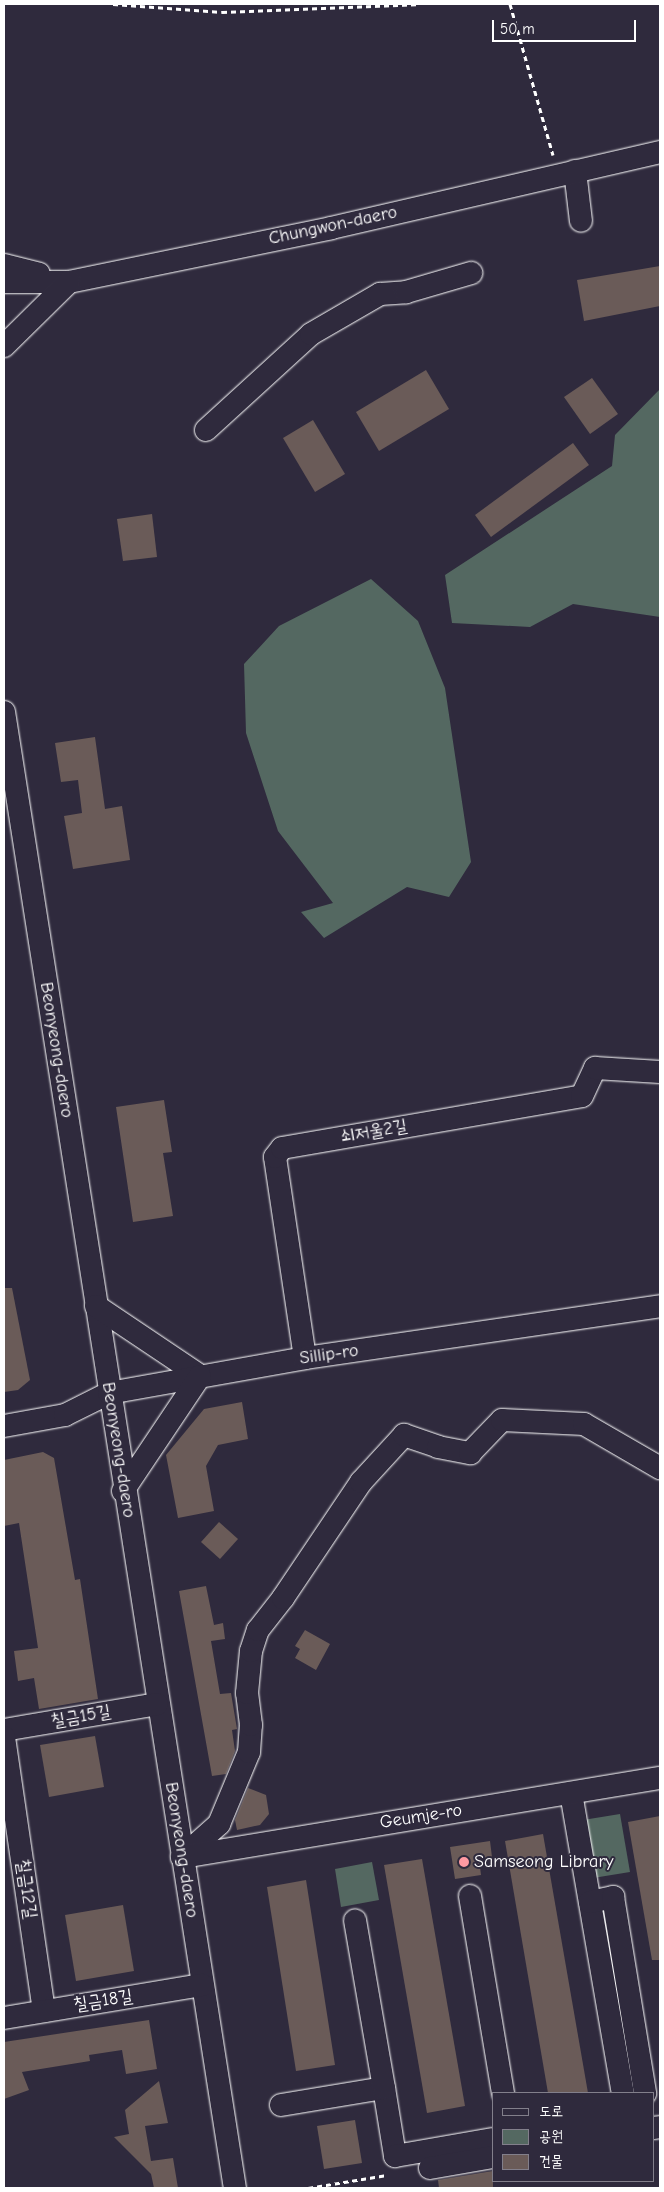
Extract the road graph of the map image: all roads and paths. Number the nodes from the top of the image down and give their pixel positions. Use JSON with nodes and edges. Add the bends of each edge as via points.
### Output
{"nodes":[{"id":1,"x":113,"y":4,"type":"edge"},
{"id":2,"x":418,"y":4,"type":"edge"},
{"id":3,"x":510,"y":4,"type":"edge"},
{"id":4,"x":660,"y":152,"type":"edge"},
{"id":5,"x":567,"y":173,"type":"junction"},
{"id":6,"x":581,"y":221,"type":"dead end"},
{"id":7,"x":4,"y":265,"type":"edge"},
{"id":8,"x":470,"y":273,"type":"dead end"},
{"id":9,"x":4,"y":282,"type":"edge"},
{"id":10,"x":69,"y":282,"type":"junction"},
{"id":11,"x":4,"y":346,"type":"edge"},
{"id":12,"x":206,"y":430,"type":"dead end"},
{"id":13,"x":4,"y":712,"type":"edge"},
{"id":14,"x":660,"y":1072,"type":"edge"},
{"id":15,"x":96,"y":1306,"type":"junction"},
{"id":16,"x":660,"y":1306,"type":"edge"},
{"id":17,"x":305,"y":1358,"type":"junction"},
{"id":18,"x":200,"y":1376,"type":"junction"},
{"id":19,"x":109,"y":1393,"type":"junction"},
{"id":20,"x":4,"y":1426,"type":"edge"},
{"id":21,"x":660,"y":1468,"type":"edge"},
{"id":22,"x":123,"y":1491,"type":"junction"},
{"id":23,"x":157,"y":1704,"type":"junction"},
{"id":24,"x":4,"y":1730,"type":"edge"},
{"id":25,"x":4,"y":1737,"type":"edge"},
{"id":26,"x":660,"y":1778,"type":"edge"},
{"id":27,"x":571,"y":1793,"type":"junction"},
{"id":28,"x":182,"y":1857,"type":"junction"},
{"id":29,"x":470,"y":1896,"type":"dead end"},
{"id":30,"x":590,"y":1902,"type":"junction"},
{"id":31,"x":355,"y":1920,"type":"dead end"},
{"id":32,"x":202,"y":1985,"type":"junction"},
{"id":33,"x":44,"y":2011,"type":"junction"},
{"id":34,"x":4,"y":2018,"type":"edge"},
{"id":35,"x":384,"y":2088,"type":"junction"},
{"id":36,"x":503,"y":2092,"type":"edge"},
{"id":37,"x":622,"y":2092,"type":"edge"},
{"id":38,"x":646,"y":2092,"type":"edge"},
{"id":39,"x":281,"y":2105,"type":"dead end"},
{"id":40,"x":492,"y":2139,"type":"edge"},
{"id":41,"x":492,"y":2157,"type":"edge"},
{"id":42,"x":430,"y":2169,"type":"edge"},
{"id":43,"x":393,"y":2174,"type":"dead end"},
{"id":44,"x":235,"y":2188,"type":"edge"},
{"id":45,"x":308,"y":2188,"type":"edge"}],
"edges":[{"from":1,"to":2,"type":"path","via":[[222,12]]},
{"from":3,"to":5,"type":"path"},
{"from":4,"to":5,"type":"street","name":"Chungwon-daero"},
{"from":5,"to":6,"type":"street"},
{"from":5,"to":10,"type":"street","name":"Chungwon-daero","via":[[331,228]]},
{"from":7,"to":10,"type":"street"},
{"from":8,"to":12,"type":"street","via":[[406,292],[380,294],[311,334]]},
{"from":9,"to":10,"type":"street","name":"Chungwon-daero"},
{"from":10,"to":11,"type":"street"},
{"from":13,"to":15,"type":"street","name":"Beonyeong-daero"},
{"from":14,"to":17,"type":"street","name":"쇠저울2길","via":[[595,1068],[582,1096],[282,1148],[275,1157]]},
{"from":15,"to":18,"type":"street"},
{"from":15,"to":19,"type":"street","name":"Beonyeong-daero"},
{"from":16,"to":17,"type":"street","name":"Sillip-ro"},
{"from":17,"to":18,"type":"street","name":"Sillip-ro"},
{"from":18,"to":19,"type":"street","name":"Sillip-ro"},
{"from":18,"to":22,"type":"street"},
{"from":19,"to":20,"type":"street","name":"Sillip-ro","via":[[65,1415]]},
{"from":19,"to":22,"type":"street","name":"Beonyeong-daero"},
{"from":21,"to":28,"type":"street","via":[[584,1424],[502,1420],[470,1453],[438,1447],[404,1434],[361,1482],[258,1630],[251,1650],[247,1693],[251,1725],[249,1752],[219,1824]]},
{"from":22,"to":23,"type":"street","name":"Beonyeong-daero"},
{"from":23,"to":24,"type":"street","name":"칠금15길"},
{"from":23,"to":28,"type":"street","name":"Beonyeong-daero"},
{"from":25,"to":33,"type":"street","name":"칠금12길"},
{"from":26,"to":27,"type":"street","name":"Geumje-ro"},
{"from":27,"to":28,"type":"street","name":"Geumje-ro"},
{"from":27,"to":30,"type":"street"},
{"from":28,"to":32,"type":"street","name":"Beonyeong-daero"},
{"from":29,"to":36,"type":"street"},
{"from":30,"to":37,"type":"street"},
{"from":30,"to":38,"type":"street","via":[[613,1897]]},
{"from":31,"to":35,"type":"street"},
{"from":32,"to":33,"type":"street","name":"칠금18길"},
{"from":32,"to":44,"type":"street","name":"Beonyeong-daero"},
{"from":33,"to":34,"type":"street","name":"칠금18길"},
{"from":35,"to":39,"type":"street"},
{"from":35,"to":42,"type":"street","via":[[395,2156]]},
{"from":40,"to":42,"type":"street"},
{"from":41,"to":42,"type":"street"},
{"from":43,"to":45,"type":"path"}]}
